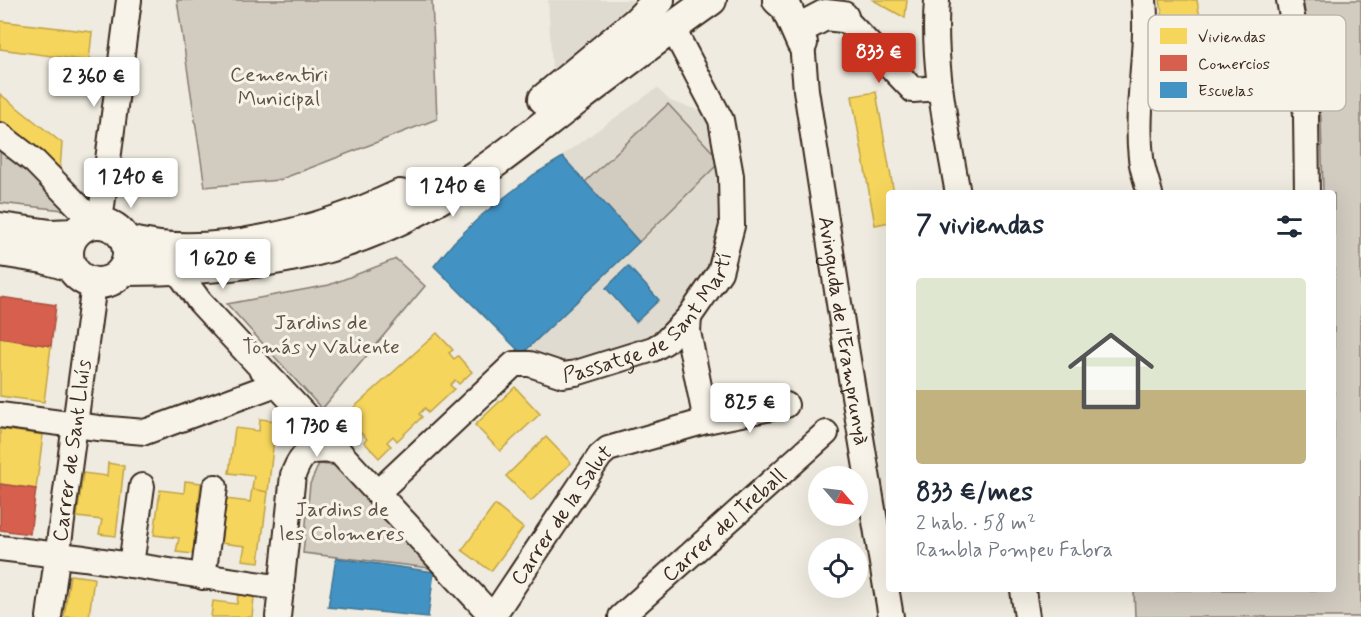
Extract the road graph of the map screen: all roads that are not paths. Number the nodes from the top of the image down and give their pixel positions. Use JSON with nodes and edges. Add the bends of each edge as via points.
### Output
{"nodes":[{"id":1,"x":129,"y":0,"type":"edge"},
{"id":2,"x":659,"y":0,"type":"edge"},
{"id":3,"x":711,"y":0,"type":"edge"},
{"id":4,"x":778,"y":0,"type":"edge"},
{"id":5,"x":937,"y":0,"type":"edge"},
{"id":6,"x":1144,"y":0,"type":"edge"},
{"id":7,"x":1289,"y":0,"type":"edge"},
{"id":8,"x":835,"y":9,"type":"edge"},
{"id":9,"x":1292,"y":15,"type":"edge"},
{"id":10,"x":805,"y":22,"type":"edge"},
{"id":11,"x":672,"y":27,"type":"junction"},
{"id":12,"x":939,"y":88,"type":"junction"},
{"id":13,"x":1306,"y":111,"type":"edge"},
{"id":14,"x":0,"y":135,"type":"edge"},
{"id":15,"x":957,"y":190,"type":"edge"},
{"id":16,"x":1149,"y":190,"type":"edge"},
{"id":17,"x":1307,"y":190,"type":"edge"},
{"id":18,"x":89,"y":226,"type":"junction"},
{"id":19,"x":0,"y":228,"type":"edge"},
{"id":20,"x":0,"y":251,"type":"edge"},
{"id":21,"x":125,"y":256,"type":"junction"},
{"id":22,"x":177,"y":269,"type":"junction"},
{"id":23,"x":83,"y":275,"type":"junction"},
{"id":24,"x":689,"y":317,"type":"junction"},
{"id":25,"x":276,"y":384,"type":"junction"},
{"id":26,"x":786,"y":405,"type":"dead end"},
{"id":27,"x":0,"y":416,"type":"edge"},
{"id":28,"x":706,"y":421,"type":"junction"},
{"id":29,"x":75,"y":425,"type":"junction"},
{"id":30,"x":826,"y":433,"type":"dead end"},
{"id":31,"x":339,"y":451,"type":"junction"},
{"id":32,"x":142,"y":486,"type":"dead end"},
{"id":33,"x":215,"y":487,"type":"dead end"},
{"id":34,"x":378,"y":492,"type":"junction"},
{"id":35,"x":0,"y":548,"type":"edge"},
{"id":36,"x":57,"y":555,"type":"junction"},
{"id":37,"x":131,"y":565,"type":"junction"},
{"id":38,"x":203,"y":577,"type":"junction"},
{"id":39,"x":886,"y":587,"type":"edge"},
{"id":40,"x":282,"y":588,"type":"junction"},
{"id":41,"x":887,"y":592,"type":"edge"},
{"id":42,"x":1023,"y":592,"type":"edge"},
{"id":43,"x":49,"y":617,"type":"edge"},
{"id":44,"x":278,"y":617,"type":"edge"},
{"id":45,"x":493,"y":617,"type":"edge"},
{"id":46,"x":621,"y":617,"type":"edge"},
{"id":47,"x":891,"y":617,"type":"edge"},
{"id":48,"x":1027,"y":617,"type":"edge"}],
"edges":[{"from":1,"to":18,"type":"street"},
{"from":2,"to":21,"type":"main road","via":[[563,85],[482,146],[398,196],[319,226],[249,242]]},
{"from":3,"to":11,"type":"main road"},
{"from":4,"to":10,"type":"main road"},
{"from":5,"to":12,"type":"street"},
{"from":6,"to":16,"type":"street","via":[[1146,54],[1141,158]]},
{"from":7,"to":9,"type":"street"},
{"from":8,"to":10,"type":"main road"},
{"from":8,"to":12,"type":"street","via":[[913,90]]},
{"from":10,"to":39,"type":"street","name":"Avinguda de l'Eramprunyà","via":[[806,90]]},
{"from":11,"to":22,"type":"main road","via":[[475,176],[410,213],[344,241],[288,257]]},
{"from":11,"to":24,"type":"street","name":"Passatge de Sant Martí","via":[[721,120],[731,176],[732,226],[720,272]]},
{"from":12,"to":15,"type":"street"},
{"from":13,"to":17,"type":"street"},
{"from":14,"to":18,"type":"street","via":[[35,162]]},
{"from":18,"to":19,"type":"main road","via":[[51,235]]},
{"from":18,"to":21,"type":"main road","via":[[120,231]]},
{"from":18,"to":23,"type":"main road","via":[[69,243],[68,252]]},
{"from":20,"to":23,"type":"main road","via":[[44,258]]},
{"from":21,"to":22,"type":"main road"},
{"from":21,"to":23,"type":"main road","via":[[109,281]]},
{"from":22,"to":25,"type":"street","via":[[200,302]]},
{"from":23,"to":29,"type":"street","name":"Carrer de Sant Lluís"},
{"from":24,"to":28,"type":"street","via":[[688,332]]},
{"from":24,"to":34,"type":"street","name":"Passatge de Sant Martí","via":[[653,349],[576,373],[563,375],[530,364],[514,364]]},
{"from":25,"to":29,"type":"street","via":[[145,432]]},
{"from":25,"to":31,"type":"street"},
{"from":26,"to":28,"type":"street","name":"Carrer de la Salut"},
{"from":27,"to":29,"type":"street"},
{"from":28,"to":45,"type":"street","name":"Carrer de la Salut","via":[[608,449],[600,456]]},
{"from":29,"to":36,"type":"street","name":"Carrer de Sant Lluís"},
{"from":30,"to":46,"type":"street","name":"Carrer del Treball"},
{"from":31,"to":34,"type":"street"},
{"from":31,"to":40,"type":"street","via":[[313,450],[300,458],[293,475]]},
{"from":32,"to":37,"type":"street"},
{"from":33,"to":38,"type":"street"},
{"from":34,"to":45,"type":"street"},
{"from":35,"to":36,"type":"street"},
{"from":36,"to":37,"type":"street"},
{"from":36,"to":43,"type":"street","name":"Carrer de Sant Lluís"},
{"from":37,"to":38,"type":"street"},
{"from":38,"to":40,"type":"street"},
{"from":40,"to":44,"type":"street"},
{"from":41,"to":47,"type":"street","name":"Avinguda de l'Eramprunyà"},
{"from":42,"to":48,"type":"street"}]}
